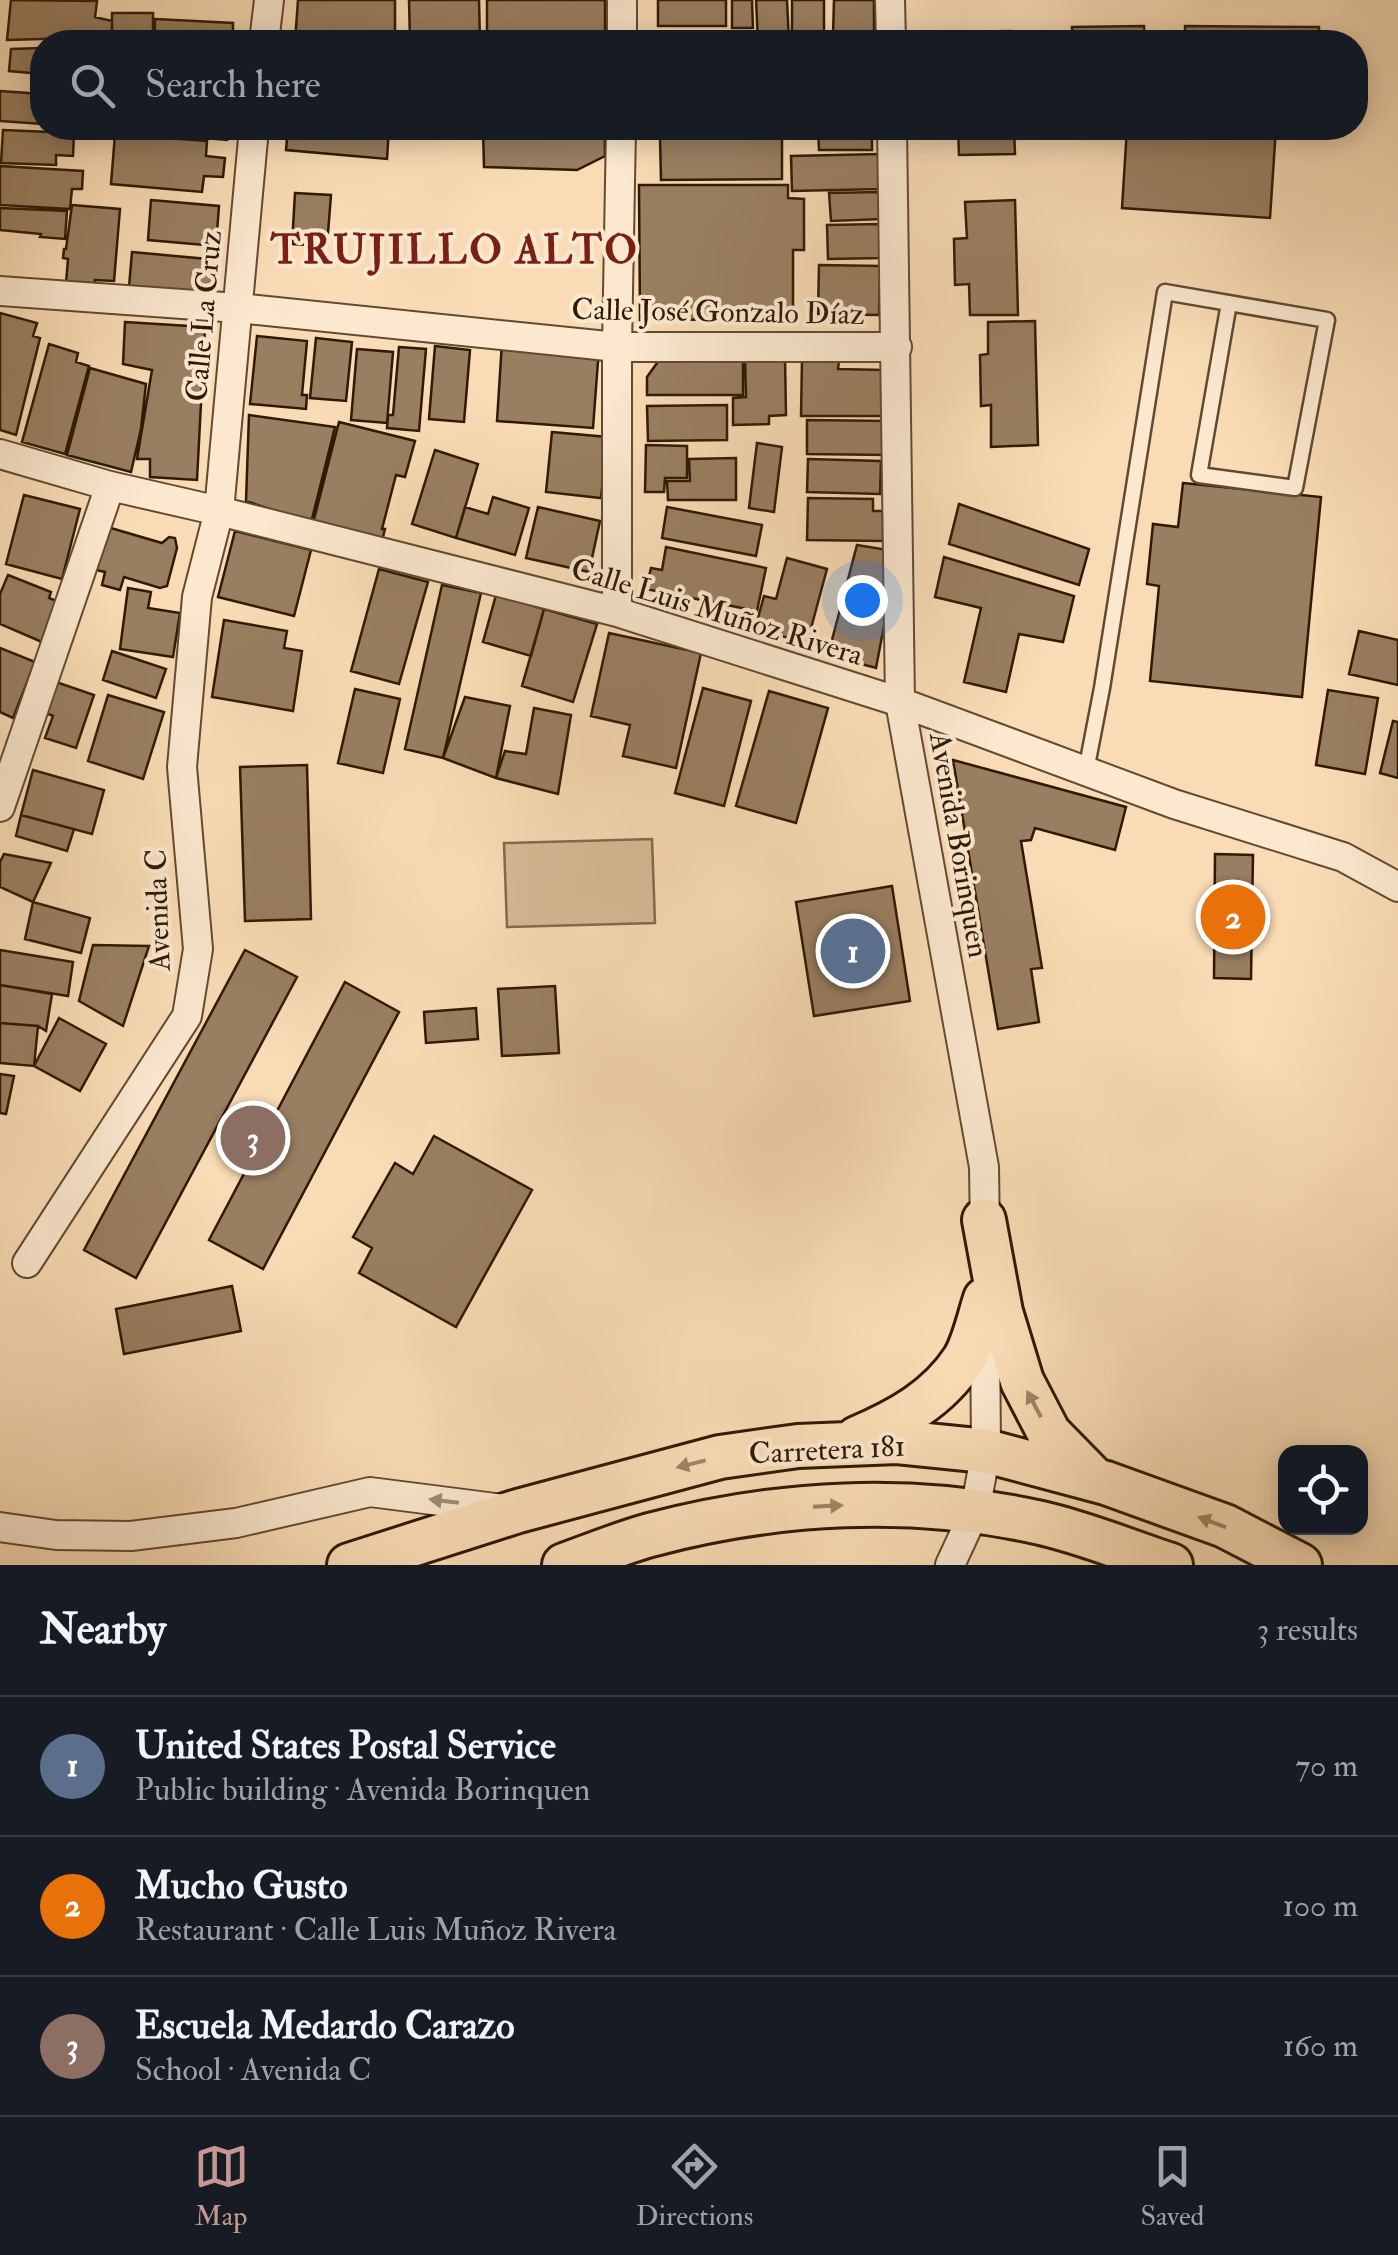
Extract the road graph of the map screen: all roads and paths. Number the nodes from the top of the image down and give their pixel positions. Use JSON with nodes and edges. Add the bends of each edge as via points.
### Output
{"nodes":[{"id":1,"x":269,"y":0,"type":"edge"},
{"id":2,"x":622,"y":0,"type":"edge"},
{"id":3,"x":890,"y":0,"type":"edge"},
{"id":4,"x":265,"y":30,"type":"edge"},
{"id":5,"x":622,"y":30,"type":"edge"},
{"id":6,"x":890,"y":30,"type":"edge"},
{"id":7,"x":253,"y":140,"type":"edge"},
{"id":8,"x":622,"y":140,"type":"edge"},
{"id":9,"x":892,"y":140,"type":"edge"},
{"id":10,"x":0,"y":291,"type":"edge"},
{"id":11,"x":1229,"y":303,"type":"junction"},
{"id":12,"x":238,"y":308,"type":"junction"},
{"id":13,"x":617,"y":347,"type":"junction"},
{"id":14,"x":897,"y":348,"type":"junction"},
{"id":15,"x":0,"y":454,"type":"edge"},
{"id":16,"x":110,"y":486,"type":"junction"},
{"id":17,"x":218,"y":511,"type":"junction"},
{"id":18,"x":617,"y":612,"type":"junction"},
{"id":19,"x":900,"y":702,"type":"junction"},
{"id":20,"x":1086,"y":771,"type":"junction"},
{"id":21,"x":0,"y":807,"type":"edge"},
{"id":22,"x":1398,"y":887,"type":"edge"},
{"id":23,"x":984,"y":1220,"type":"junction"},
{"id":24,"x":28,"y":1263,"type":"dead end"},
{"id":25,"x":985,"y":1299,"type":"junction"},
{"id":26,"x":842,"y":1444,"type":"junction"},
{"id":27,"x":986,"y":1451,"type":"junction"},
{"id":28,"x":1094,"y":1480,"type":"junction"},
{"id":29,"x":518,"y":1510,"type":"junction"},
{"id":30,"x":975,"y":1511,"type":"junction"},
{"id":31,"x":0,"y":1528,"type":"edge"},
{"id":32,"x":349,"y":1565,"type":"edge"},
{"id":33,"x":564,"y":1565,"type":"edge"},
{"id":34,"x":950,"y":1565,"type":"edge"},
{"id":35,"x":1171,"y":1565,"type":"edge"},
{"id":36,"x":1300,"y":1565,"type":"edge"}],
"edges":[{"from":1,"to":4,"type":"street"},
{"from":2,"to":5,"type":"street"},
{"from":3,"to":6,"type":"street"},
{"from":7,"to":12,"type":"street","name":"Calle La Cruz"},
{"from":8,"to":13,"type":"street"},
{"from":9,"to":14,"type":"street","name":"Avenida Borinquen"},
{"from":10,"to":12,"type":"street","name":"Calle José Gonzalo Díaz"},
{"from":11,"to":11,"type":"lane","via":[[1327,320],[1295,488],[1199,474]]},
{"from":11,"to":20,"type":"lane","via":[[1165,292]]},
{"from":12,"to":13,"type":"street","name":"Calle José Gonzalo Díaz"},
{"from":12,"to":17,"type":"street","name":"Calle La Cruz"},
{"from":13,"to":14,"type":"street","name":"Calle José Gonzalo Díaz"},
{"from":13,"to":18,"type":"street"},
{"from":14,"to":19,"type":"street","name":"Avenida Borinquen"},
{"from":15,"to":16,"type":"street","name":"Calle Luis Muñoz Rivera"},
{"from":16,"to":17,"type":"street","name":"Calle Luis Muñoz Rivera"},
{"from":16,"to":21,"type":"street"},
{"from":17,"to":18,"type":"street","name":"Calle Luis Muñoz Rivera"},
{"from":17,"to":24,"type":"street","name":"Avenida C","via":[[197,597],[182,767],[198,949],[187,1016]]},
{"from":18,"to":19,"type":"street","name":"Calle Luis Muñoz Rivera"},
{"from":19,"to":20,"type":"street","name":"Calle Luis Muñoz Rivera"},
{"from":19,"to":23,"type":"street","name":"Avenida Borinquen","via":[[984,1167]]},
{"from":20,"to":22,"type":"street","name":"Calle Luis Muñoz Rivera","via":[[1343,857]]},
{"from":23,"to":25,"type":"street","name":"Avenida Borinquen"},
{"from":28,"to":23,"type":"main road","one_way":true,"via":[[1049,1433],[1022,1381]]},
{"from":25,"to":26,"type":"main road","via":[[965,1357],[928,1400],[896,1422]]},
{"from":25,"to":27,"type":"street","name":"Avenida Borinquen"},
{"from":26,"to":27,"type":"main road","name":"Carretera 181"},
{"from":26,"to":29,"type":"main road","name":"Carretera 181","one_way":true,"via":[[720,1457]]},
{"from":27,"to":28,"type":"main road","name":"Carretera 181"},
{"from":27,"to":30,"type":"street","name":"Avenida Borinquen"},
{"from":36,"to":28,"type":"main road","name":"Carretera 181","one_way":true,"via":[[1225,1526]]},
{"from":29,"to":31,"type":"street","one_way":true,"via":[[370,1492],[236,1524],[131,1536]]},
{"from":29,"to":32,"type":"main road","name":"Carretera 181"},
{"from":33,"to":30,"type":"main road","name":"Carretera 181","one_way":true,"via":[[647,1536],[768,1512],[886,1504]]},
{"from":30,"to":34,"type":"street","name":"Avenida Borinquen"},
{"from":30,"to":35,"type":"main road","name":"Carretera 181","via":[[1044,1524]]}]}
